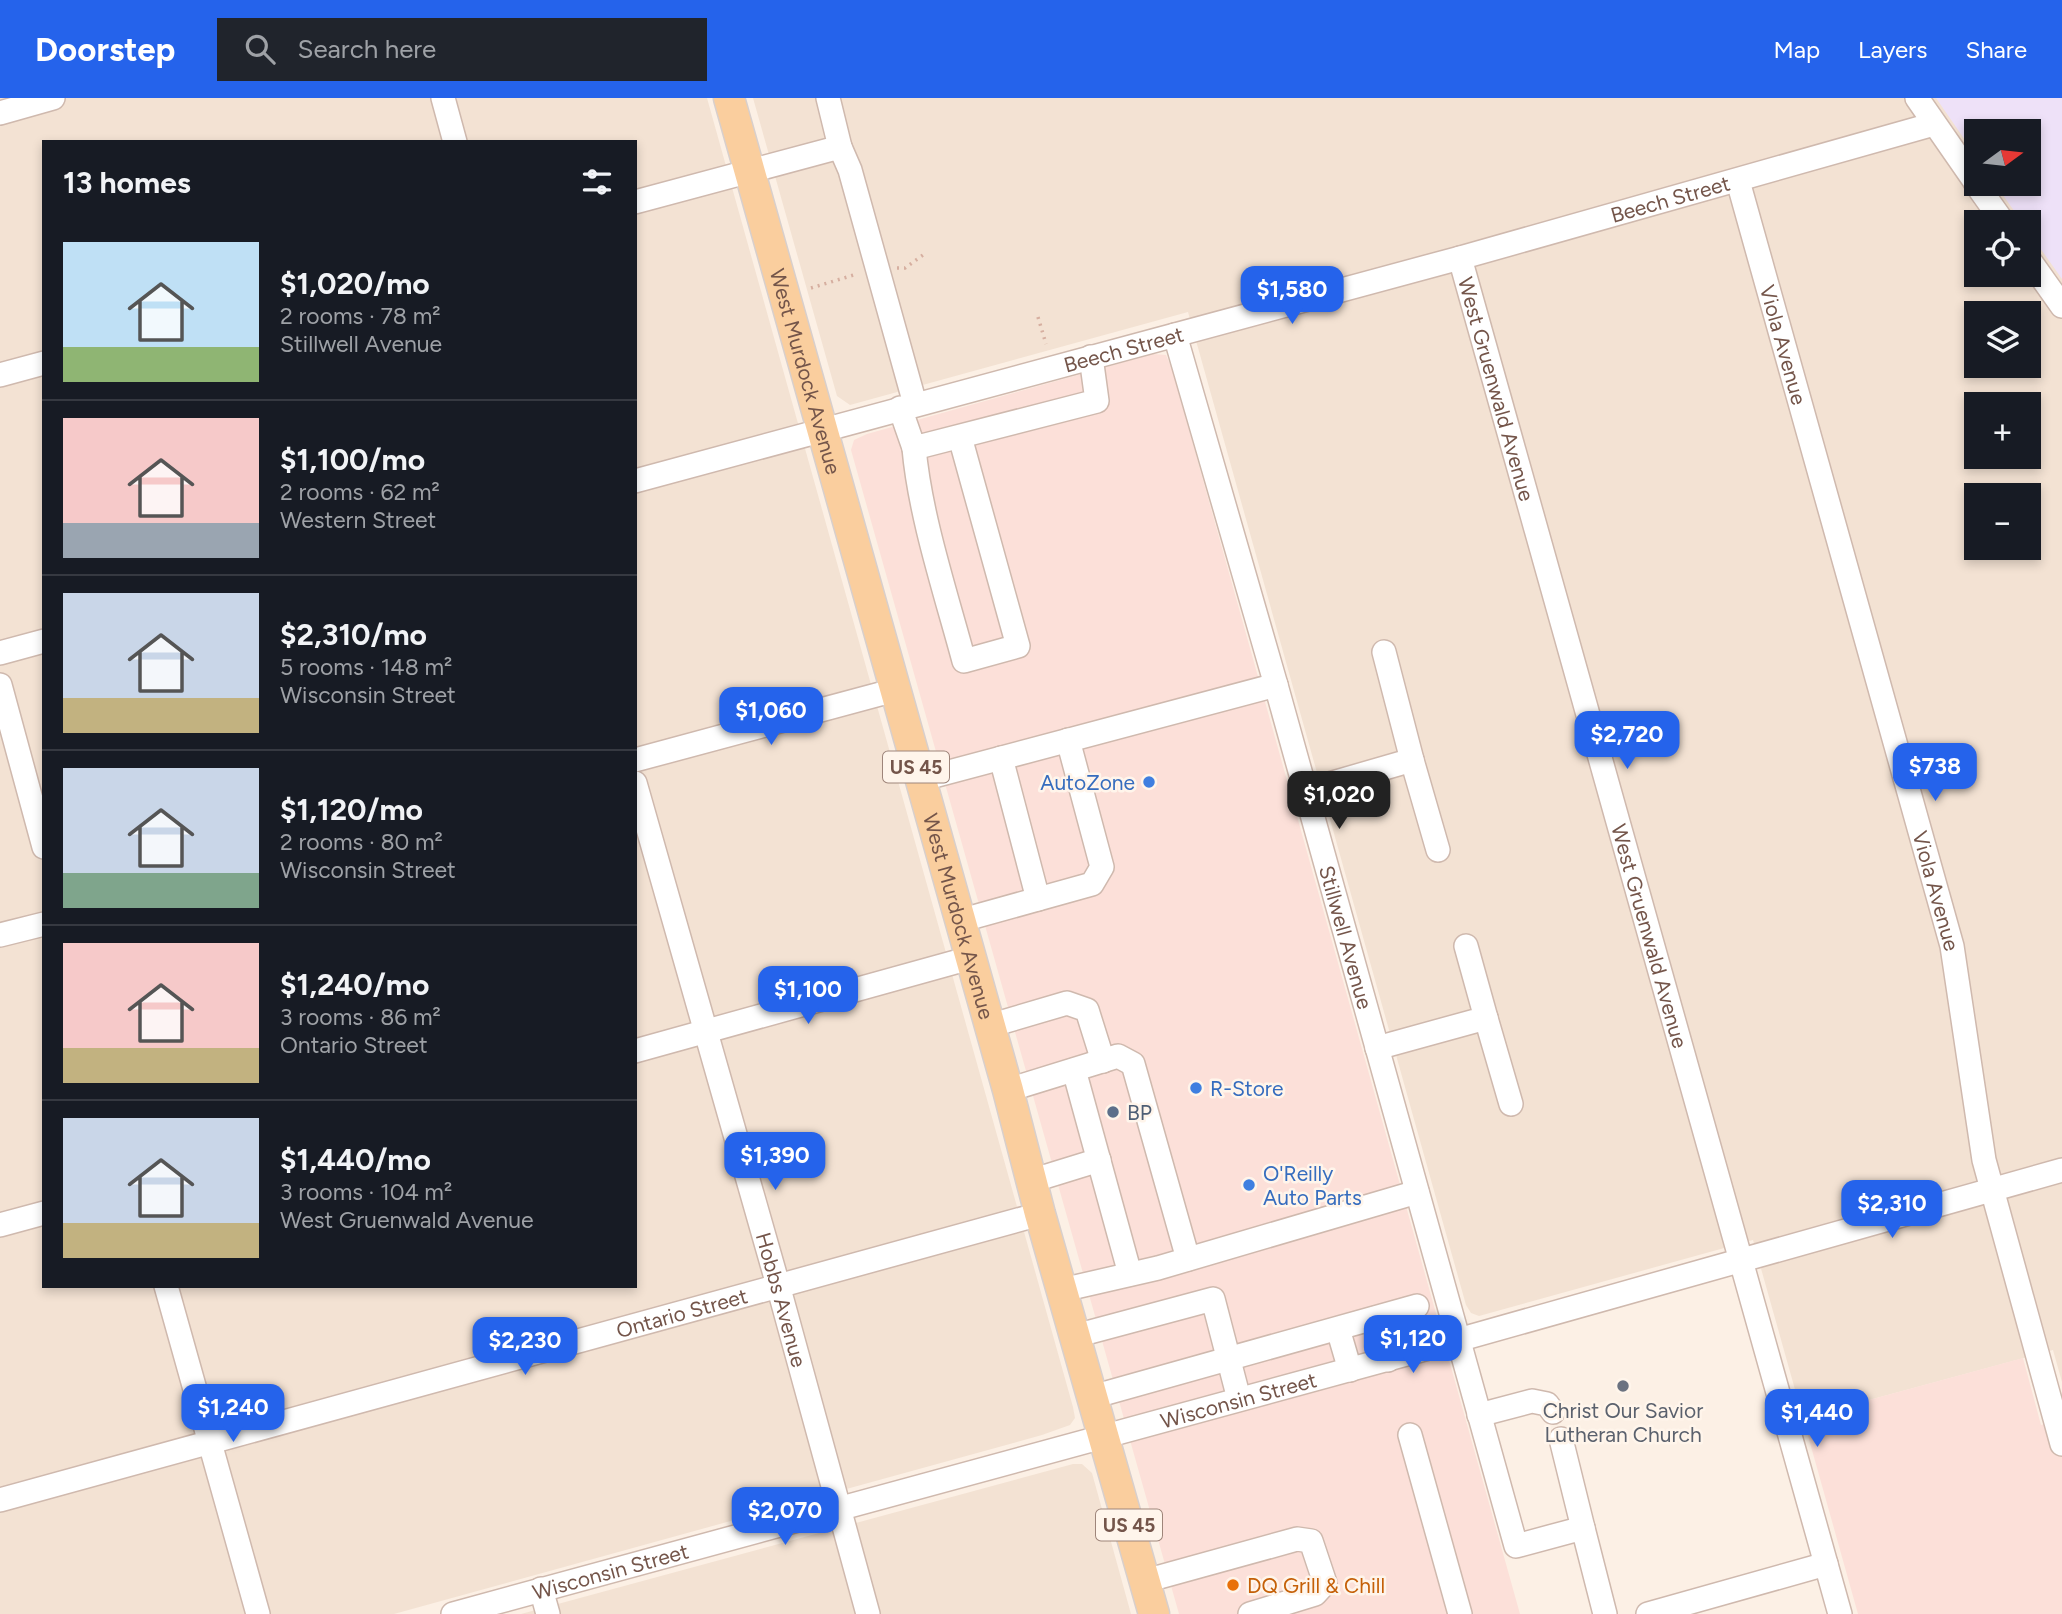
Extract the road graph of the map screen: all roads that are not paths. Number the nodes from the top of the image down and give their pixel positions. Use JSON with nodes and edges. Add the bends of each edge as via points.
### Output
{"nodes":[{"id":1,"x":54,"y":98,"type":"edge"},
{"id":2,"x":443,"y":98,"type":"edge"},
{"id":3,"x":729,"y":98,"type":"edge"},
{"id":4,"x":828,"y":98,"type":"edge"},
{"id":5,"x":1917,"y":98,"type":"edge"},
{"id":6,"x":0,"y":113,"type":"edge"},
{"id":7,"x":1934,"y":124,"type":"junction"},
{"id":8,"x":455,"y":140,"type":"edge"},
{"id":9,"x":840,"y":147,"type":"junction"},
{"id":10,"x":1964,"y":166,"type":"edge"},
{"id":11,"x":750,"y":172,"type":"junction"},
{"id":12,"x":1738,"y":181,"type":"junction"},
{"id":13,"x":637,"y":201,"type":"edge"},
{"id":14,"x":1460,"y":258,"type":"junction"},
{"id":15,"x":2041,"y":276,"type":"edge"},
{"id":16,"x":2062,"y":306,"type":"edge"},
{"id":17,"x":1175,"y":335,"type":"junction"},
{"id":18,"x":1091,"y":357,"type":"junction"},
{"id":19,"x":42,"y":364,"type":"edge"},
{"id":20,"x":0,"y":375,"type":"edge"},
{"id":21,"x":908,"y":406,"type":"junction"},
{"id":22,"x":822,"y":431,"type":"junction"},
{"id":23,"x":960,"y":437,"type":"junction"},
{"id":24,"x":914,"y":448,"type":"junction"},
{"id":25,"x":637,"y":480,"type":"edge"},
{"id":26,"x":42,"y":642,"type":"edge"},
{"id":27,"x":1384,"y":652,"type":"dead end"},
{"id":28,"x":0,"y":653,"type":"edge"},
{"id":29,"x":0,"y":685,"type":"edge"},
{"id":30,"x":1276,"y":685,"type":"junction"},
{"id":31,"x":895,"y":690,"type":"junction"},
{"id":32,"x":1068,"y":740,"type":"junction"},
{"id":33,"x":1001,"y":758,"type":"junction"},
{"id":34,"x":637,"y":759,"type":"edge"},
{"id":35,"x":1412,"y":760,"type":"junction"},
{"id":36,"x":919,"y":780,"type":"junction"},
{"id":37,"x":637,"y":790,"type":"edge"},
{"id":38,"x":1305,"y":791,"type":"junction"},
{"id":39,"x":42,"y":840,"type":"edge"},
{"id":40,"x":1438,"y":850,"type":"dead end"},
{"id":41,"x":1038,"y":899,"type":"junction"},
{"id":42,"x":959,"y":920,"type":"junction"},
{"id":43,"x":42,"y":924,"type":"edge"},
{"id":44,"x":0,"y":935,"type":"edge"},
{"id":45,"x":1466,"y":946,"type":"dead end"},
{"id":46,"x":970,"y":958,"type":"junction"},
{"id":47,"x":1486,"y":1018,"type":"junction"},
{"id":48,"x":989,"y":1026,"type":"junction"},
{"id":49,"x":706,"y":1031,"type":"junction"},
{"id":50,"x":1377,"y":1048,"type":"junction"},
{"id":51,"x":637,"y":1050,"type":"edge"},
{"id":52,"x":1103,"y":1061,"type":"junction"},
{"id":53,"x":1074,"y":1070,"type":"junction"},
{"id":54,"x":1008,"y":1090,"type":"junction"},
{"id":55,"x":1511,"y":1104,"type":"dead end"},
{"id":56,"x":1099,"y":1160,"type":"junction"},
{"id":57,"x":2062,"y":1170,"type":"edge"},
{"id":58,"x":1031,"y":1181,"type":"junction"},
{"id":59,"x":1991,"y":1190,"type":"junction"},
{"id":60,"x":1417,"y":1192,"type":"junction"},
{"id":61,"x":42,"y":1214,"type":"edge"},
{"id":62,"x":1040,"y":1214,"type":"junction"},
{"id":63,"x":0,"y":1225,"type":"edge"},
{"id":64,"x":1188,"y":1259,"type":"junction"},
{"id":65,"x":1742,"y":1259,"type":"junction"},
{"id":66,"x":1130,"y":1274,"type":"junction"},
{"id":67,"x":778,"y":1285,"type":"junction"},
{"id":68,"x":167,"y":1288,"type":"edge"},
{"id":69,"x":1062,"y":1290,"type":"junction"},
{"id":70,"x":1417,"y":1306,"type":"dead end"},
{"id":71,"x":1376,"y":1318,"type":"junction"},
{"id":72,"x":1338,"y":1329,"type":"junction"},
{"id":73,"x":1075,"y":1336,"type":"junction"},
{"id":74,"x":1458,"y":1340,"type":"junction"},
{"id":75,"x":1229,"y":1360,"type":"junction"},
{"id":76,"x":1388,"y":1360,"type":"junction"},
{"id":77,"x":1350,"y":1370,"type":"junction"},
{"id":78,"x":2055,"y":1389,"type":"edge"},
{"id":79,"x":1092,"y":1397,"type":"junction"},
{"id":80,"x":1239,"y":1399,"type":"junction"},
{"id":81,"x":1553,"y":1412,"type":"dead end"},
{"id":82,"x":1479,"y":1415,"type":"junction"},
{"id":83,"x":1410,"y":1435,"type":"dead end"},
{"id":84,"x":1103,"y":1436,"type":"junction"},
{"id":85,"x":1560,"y":1439,"type":"dead end"},
{"id":86,"x":209,"y":1441,"type":"junction"},
{"id":87,"x":2062,"y":1444,"type":"edge"},
{"id":88,"x":0,"y":1500,"type":"edge"},
{"id":89,"x":840,"y":1509,"type":"junction"},
{"id":90,"x":1583,"y":1528,"type":"junction"},
{"id":91,"x":1826,"y":1564,"type":"junction"},
{"id":92,"x":1145,"y":1581,"type":"junction"},
{"id":93,"x":541,"y":1589,"type":"junction"},
{"id":94,"x":258,"y":1614,"type":"edge"},
{"id":95,"x":453,"y":1614,"type":"edge"},
{"id":96,"x":548,"y":1614,"type":"edge"},
{"id":97,"x":868,"y":1614,"type":"edge"},
{"id":98,"x":1154,"y":1614,"type":"edge"},
{"id":99,"x":1250,"y":1614,"type":"edge"},
{"id":100,"x":1460,"y":1614,"type":"edge"},
{"id":101,"x":1605,"y":1614,"type":"edge"},
{"id":102,"x":1648,"y":1614,"type":"edge"},
{"id":103,"x":1840,"y":1614,"type":"edge"}],
"edges":[{"from":1,"to":6,"type":"street"},
{"from":2,"to":8,"type":"street"},
{"from":3,"to":11,"type":"main road","name":"West Murdock Avenue","number":"US 45"},
{"from":4,"to":9,"type":"street"},
{"from":5,"to":7,"type":"street"},
{"from":7,"to":10,"type":"street"},
{"from":7,"to":12,"type":"street","name":"Beech Street"},
{"from":9,"to":11,"type":"street"},
{"from":9,"to":21,"type":"street","via":[[850,170]]},
{"from":11,"to":13,"type":"street"},
{"from":11,"to":22,"type":"main road","name":"West Murdock Avenue","number":"US 45"},
{"from":12,"to":14,"type":"street","name":"Beech Street"},
{"from":12,"to":59,"type":"street","name":"Viola Avenue","via":[[1952,946]]},
{"from":14,"to":17,"type":"street","name":"Beech Street"},
{"from":14,"to":65,"type":"street","name":"West Gruenwald Avenue"},
{"from":15,"to":16,"type":"street"},
{"from":17,"to":18,"type":"street","name":"Beech Street"},
{"from":17,"to":30,"type":"street","name":"Stillwell Avenue"},
{"from":18,"to":21,"type":"street","name":"Beech Street"},
{"from":18,"to":23,"type":"street","via":[[1097,401]]},
{"from":19,"to":20,"type":"street"},
{"from":21,"to":22,"type":"street","name":"Beech Street"},
{"from":21,"to":24,"type":"street"},
{"from":22,"to":25,"type":"street","name":"Beech Street"},
{"from":22,"to":31,"type":"main road","name":"West Murdock Avenue","number":"US 45"},
{"from":23,"to":24,"type":"street"},
{"from":23,"to":24,"type":"street","via":[[1018,646],[964,661],[924,509]]},
{"from":26,"to":28,"type":"street"},
{"from":27,"to":35,"type":"street"},
{"from":29,"to":39,"type":"street"},
{"from":30,"to":32,"type":"street"},
{"from":30,"to":38,"type":"street","name":"Stillwell Avenue"},
{"from":31,"to":34,"type":"street"},
{"from":31,"to":36,"type":"main road","name":"West Murdock Avenue","number":"US 45"},
{"from":32,"to":33,"type":"street"},
{"from":32,"to":41,"type":"street","via":[[1102,867],[1092,884]]},
{"from":33,"to":36,"type":"street"},
{"from":33,"to":41,"type":"street"},
{"from":35,"to":38,"type":"street"},
{"from":35,"to":40,"type":"street"},
{"from":36,"to":42,"type":"main road","name":"West Murdock Avenue","number":"US 45"},
{"from":37,"to":49,"type":"street","name":"Hobbs Avenue"},
{"from":38,"to":50,"type":"street","name":"Stillwell Avenue"},
{"from":41,"to":42,"type":"street"},
{"from":42,"to":46,"type":"main road","name":"West Murdock Avenue","number":"US 45"},
{"from":43,"to":44,"type":"street"},
{"from":45,"to":47,"type":"street"},
{"from":46,"to":48,"type":"main road","name":"West Murdock Avenue","number":"US 45"},
{"from":46,"to":49,"type":"street"},
{"from":47,"to":50,"type":"street"},
{"from":47,"to":55,"type":"street"},
{"from":48,"to":52,"type":"street","via":[[1067,1003],[1077,1006],[1087,1010]]},
{"from":48,"to":54,"type":"main road","name":"West Murdock Avenue","number":"US 45"},
{"from":49,"to":51,"type":"street"},
{"from":49,"to":67,"type":"street","name":"Hobbs Avenue"},
{"from":50,"to":60,"type":"street","name":"Stillwell Avenue"},
{"from":52,"to":53,"type":"street"},
{"from":52,"to":64,"type":"street","via":[[1118,1056],[1133,1064]]},
{"from":53,"to":54,"type":"street"},
{"from":53,"to":56,"type":"street"},
{"from":54,"to":58,"type":"main road","name":"West Murdock Avenue","number":"US 45"},
{"from":56,"to":58,"type":"street"},
{"from":56,"to":66,"type":"street"},
{"from":57,"to":59,"type":"street","name":"Wisconsin Street"},
{"from":58,"to":62,"type":"main road","name":"West Murdock Avenue","number":"US 45"},
{"from":59,"to":65,"type":"street","name":"Wisconsin Street"},
{"from":59,"to":78,"type":"street","name":"Viola Avenue"},
{"from":60,"to":64,"type":"street"},
{"from":60,"to":74,"type":"street","name":"Stillwell Avenue"},
{"from":61,"to":63,"type":"street"},
{"from":62,"to":67,"type":"street","name":"Ontario Street"},
{"from":62,"to":69,"type":"main road","name":"West Murdock Avenue","number":"US 45"},
{"from":64,"to":66,"type":"street"},
{"from":65,"to":74,"type":"street","name":"Wisconsin Street"},
{"from":65,"to":91,"type":"street","name":"West Gruenwald Avenue"},
{"from":66,"to":69,"type":"street"},
{"from":67,"to":86,"type":"street","name":"Ontario Street"},
{"from":67,"to":89,"type":"street","name":"Hobbs Avenue"},
{"from":68,"to":86,"type":"street"},
{"from":69,"to":73,"type":"main road","name":"West Murdock Avenue","number":"US 45"},
{"from":70,"to":71,"type":"street"},
{"from":71,"to":72,"type":"street"},
{"from":71,"to":76,"type":"street"},
{"from":72,"to":75,"type":"street"},
{"from":72,"to":77,"type":"street"},
{"from":73,"to":75,"type":"street","via":[[1213,1299]]},
{"from":73,"to":79,"type":"main road","name":"West Murdock Avenue","number":"US 45"},
{"from":74,"to":76,"type":"street","name":"Wisconsin Street"},
{"from":74,"to":82,"type":"street","name":"Stillwell Avenue"},
{"from":75,"to":79,"type":"street"},
{"from":75,"to":80,"type":"street"},
{"from":76,"to":77,"type":"street","name":"Wisconsin Street"},
{"from":77,"to":80,"type":"street","name":"Wisconsin Street"},
{"from":78,"to":87,"type":"street","name":"Viola Avenue"},
{"from":79,"to":84,"type":"main road","name":"West Murdock Avenue","number":"US 45"},
{"from":80,"to":84,"type":"street","name":"Wisconsin Street"},
{"from":81,"to":82,"type":"street","via":[[1532,1401]]},
{"from":82,"to":90,"type":"street","name":"Stillwell Avenue","via":[[1516,1546]]},
{"from":83,"to":100,"type":"street"},
{"from":84,"to":89,"type":"street","name":"Wisconsin Street"},
{"from":84,"to":92,"type":"main road","name":"West Murdock Avenue","number":"US 45"},
{"from":85,"to":90,"type":"street"},
{"from":86,"to":88,"type":"street","name":"Ontario Street"},
{"from":86,"to":94,"type":"street"},
{"from":89,"to":93,"type":"street","name":"Wisconsin Street"},
{"from":89,"to":97,"type":"street","name":"Hobbs Avenue"},
{"from":90,"to":101,"type":"street"},
{"from":91,"to":102,"type":"street"},
{"from":91,"to":103,"type":"street","name":"West Gruenwald Avenue"},
{"from":92,"to":98,"type":"main road","name":"West Murdock Avenue","number":"US 45"},
{"from":92,"to":99,"type":"street","via":[[1297,1539],[1311,1541],[1325,1583],[1315,1594]]},
{"from":93,"to":95,"type":"street","name":"Wisconsin Street"},
{"from":93,"to":96,"type":"street"}]}
